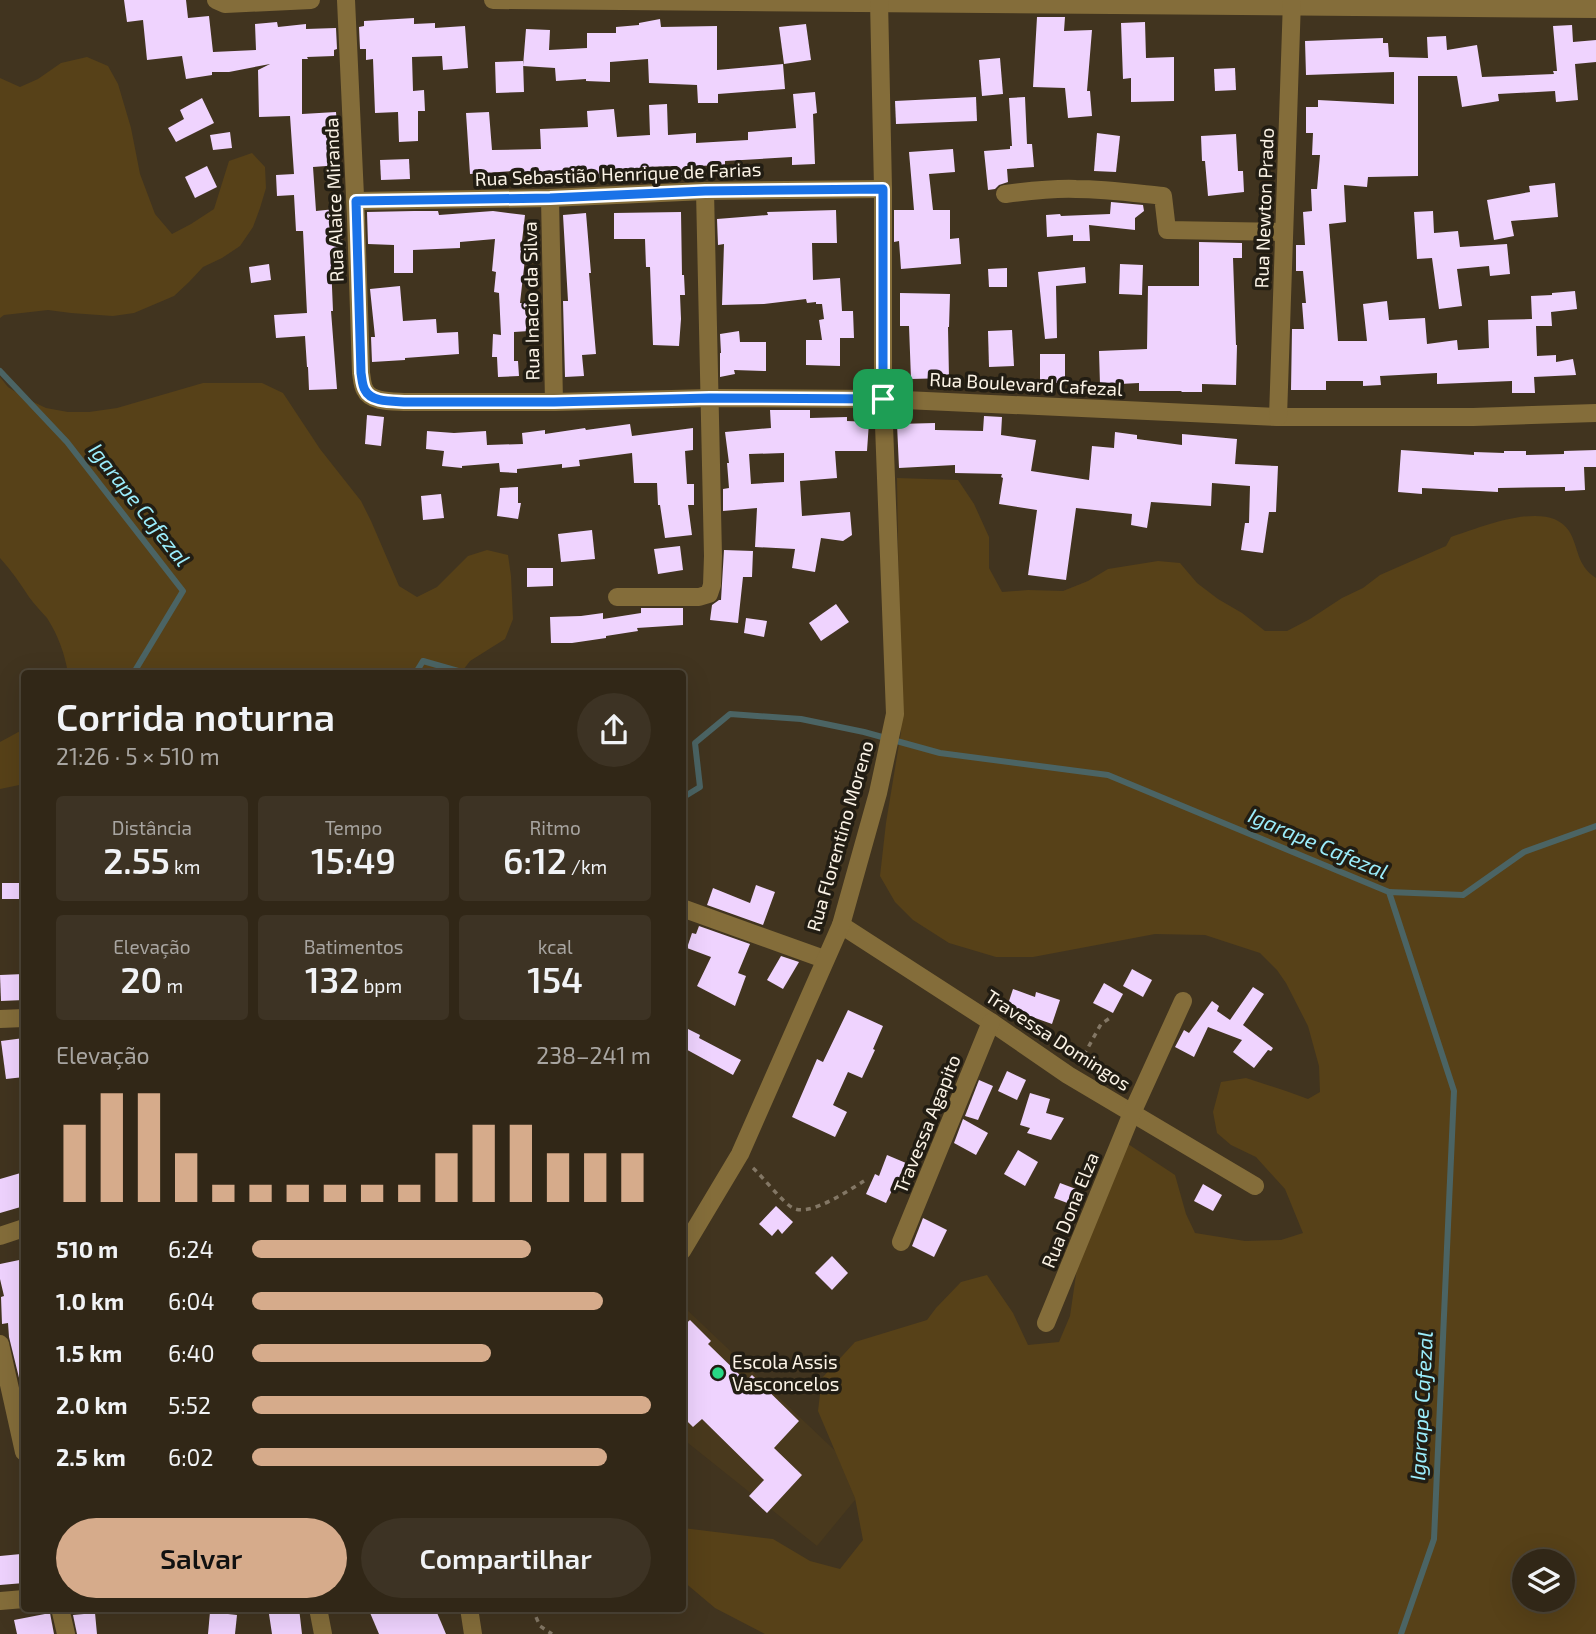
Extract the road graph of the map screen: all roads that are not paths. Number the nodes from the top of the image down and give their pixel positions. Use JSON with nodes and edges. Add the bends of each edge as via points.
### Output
{"nodes":[{"id":1,"x":216,"y":0,"type":"edge"},
{"id":2,"x":311,"y":0,"type":"edge"},
{"id":3,"x":346,"y":0,"type":"edge"},
{"id":4,"x":493,"y":0,"type":"edge"},
{"id":5,"x":879,"y":2,"type":"edge"},
{"id":6,"x":1292,"y":3,"type":"edge"},
{"id":7,"x":1596,"y":9,"type":"edge"},
{"id":8,"x":883,"y":189,"type":"junction"},
{"id":9,"x":705,"y":191,"type":"junction"},
{"id":10,"x":1005,"y":194,"type":"dead end"},
{"id":11,"x":550,"y":198,"type":"junction"},
{"id":12,"x":356,"y":201,"type":"junction"},
{"id":13,"x":1284,"y":232,"type":"junction"},
{"id":14,"x":370,"y":397,"type":"joint"},
{"id":15,"x":710,"y":398,"type":"junction"},
{"id":16,"x":883,"y":399,"type":"junction"},
{"id":17,"x":554,"y":402,"type":"junction"},
{"id":18,"x":1596,"y":413,"type":"edge"},
{"id":19,"x":1278,"y":417,"type":"junction"},
{"id":20,"x":617,"y":597,"type":"dead end"},
{"id":21,"x":686,"y":909,"type":"edge"},
{"id":22,"x":841,"y":925,"type":"junction"},
{"id":23,"x":824,"y":959,"type":"junction"},
{"id":24,"x":1184,"y":1001,"type":"dead end"},
{"id":25,"x":21,"y":1018,"type":"edge"},
{"id":26,"x":0,"y":1019,"type":"edge"},
{"id":27,"x":991,"y":1022,"type":"junction"},
{"id":28,"x":1132,"y":1113,"type":"junction"},
{"id":29,"x":1255,"y":1186,"type":"dead end"},
{"id":30,"x":21,"y":1229,"type":"edge"},
{"id":31,"x":0,"y":1236,"type":"edge"},
{"id":32,"x":901,"y":1242,"type":"dead end"},
{"id":33,"x":686,"y":1244,"type":"edge"},
{"id":34,"x":1046,"y":1323,"type":"dead end"},
{"id":35,"x":0,"y":1344,"type":"edge"},
{"id":36,"x":21,"y":1438,"type":"edge"},
{"id":37,"x":21,"y":1599,"type":"edge"},
{"id":38,"x":0,"y":1601,"type":"edge"},
{"id":39,"x":61,"y":1612,"type":"edge"},
{"id":40,"x":319,"y":1612,"type":"edge"},
{"id":41,"x":470,"y":1612,"type":"edge"},
{"id":42,"x":66,"y":1634,"type":"edge"},
{"id":43,"x":323,"y":1634,"type":"edge"},
{"id":44,"x":473,"y":1634,"type":"edge"}],
"edges":[{"from":1,"to":2,"type":"street","via":[[225,4]]},
{"from":3,"to":12,"type":"street","name":"Rua Alaice Miranda"},
{"from":4,"to":5,"type":"street"},
{"from":5,"to":6,"type":"street"},
{"from":5,"to":8,"type":"street","name":"Rua Florentino Moreno"},
{"from":6,"to":7,"type":"street"},
{"from":6,"to":13,"type":"street","name":"Rua Newton Prado"},
{"from":8,"to":9,"type":"street","name":"Rua Sebastião Henrique de Farias"},
{"from":8,"to":16,"type":"street","name":"Rua Florentino Moreno"},
{"from":9,"to":11,"type":"street","name":"Rua Sebastião Henrique de Farias"},
{"from":9,"to":15,"type":"street"},
{"from":10,"to":13,"type":"street","via":[[1074,188],[1163,196],[1167,230]]},
{"from":11,"to":12,"type":"street","name":"Rua Sebastião Henrique de Farias"},
{"from":11,"to":17,"type":"street","name":"Rua Inacio da Silva"},
{"from":12,"to":14,"type":"street","name":"Rua Alaice Miranda","via":[[361,373]]},
{"from":13,"to":19,"type":"street","name":"Rua Newton Prado"},
{"from":14,"to":17,"type":"street","name":"Rua Boulevard Cafezal","via":[[407,402]]},
{"from":15,"to":16,"type":"street","name":"Rua Boulevard Cafezal"},
{"from":15,"to":17,"type":"street","name":"Rua Boulevard Cafezal"},
{"from":15,"to":20,"type":"street","via":[[713,556],[709,594]]},
{"from":16,"to":19,"type":"street","name":"Rua Boulevard Cafezal"},
{"from":16,"to":22,"type":"street","name":"Rua Florentino Moreno","via":[[895,714]]},
{"from":18,"to":19,"type":"street","name":"Rua Boulevard Cafezal"},
{"from":21,"to":23,"type":"street"},
{"from":22,"to":23,"type":"street","name":"Rua Florentino Moreno"},
{"from":22,"to":27,"type":"street","name":"Travessa Domingos"},
{"from":23,"to":33,"type":"street","name":"Rua Florentino Moreno","via":[[740,1154]]},
{"from":24,"to":28,"type":"street","name":"Rua Dona Elza"},
{"from":25,"to":26,"type":"street"},
{"from":27,"to":28,"type":"street","name":"Travessa Domingos"},
{"from":27,"to":32,"type":"street","name":"Travessa Agapito"},
{"from":28,"to":29,"type":"street","name":"Travessa Domingos"},
{"from":28,"to":34,"type":"street","name":"Rua Dona Elza"},
{"from":30,"to":31,"type":"street"},
{"from":35,"to":36,"type":"street"},
{"from":37,"to":38,"type":"street"},
{"from":39,"to":42,"type":"street"},
{"from":40,"to":43,"type":"street"},
{"from":41,"to":44,"type":"street"}]}
